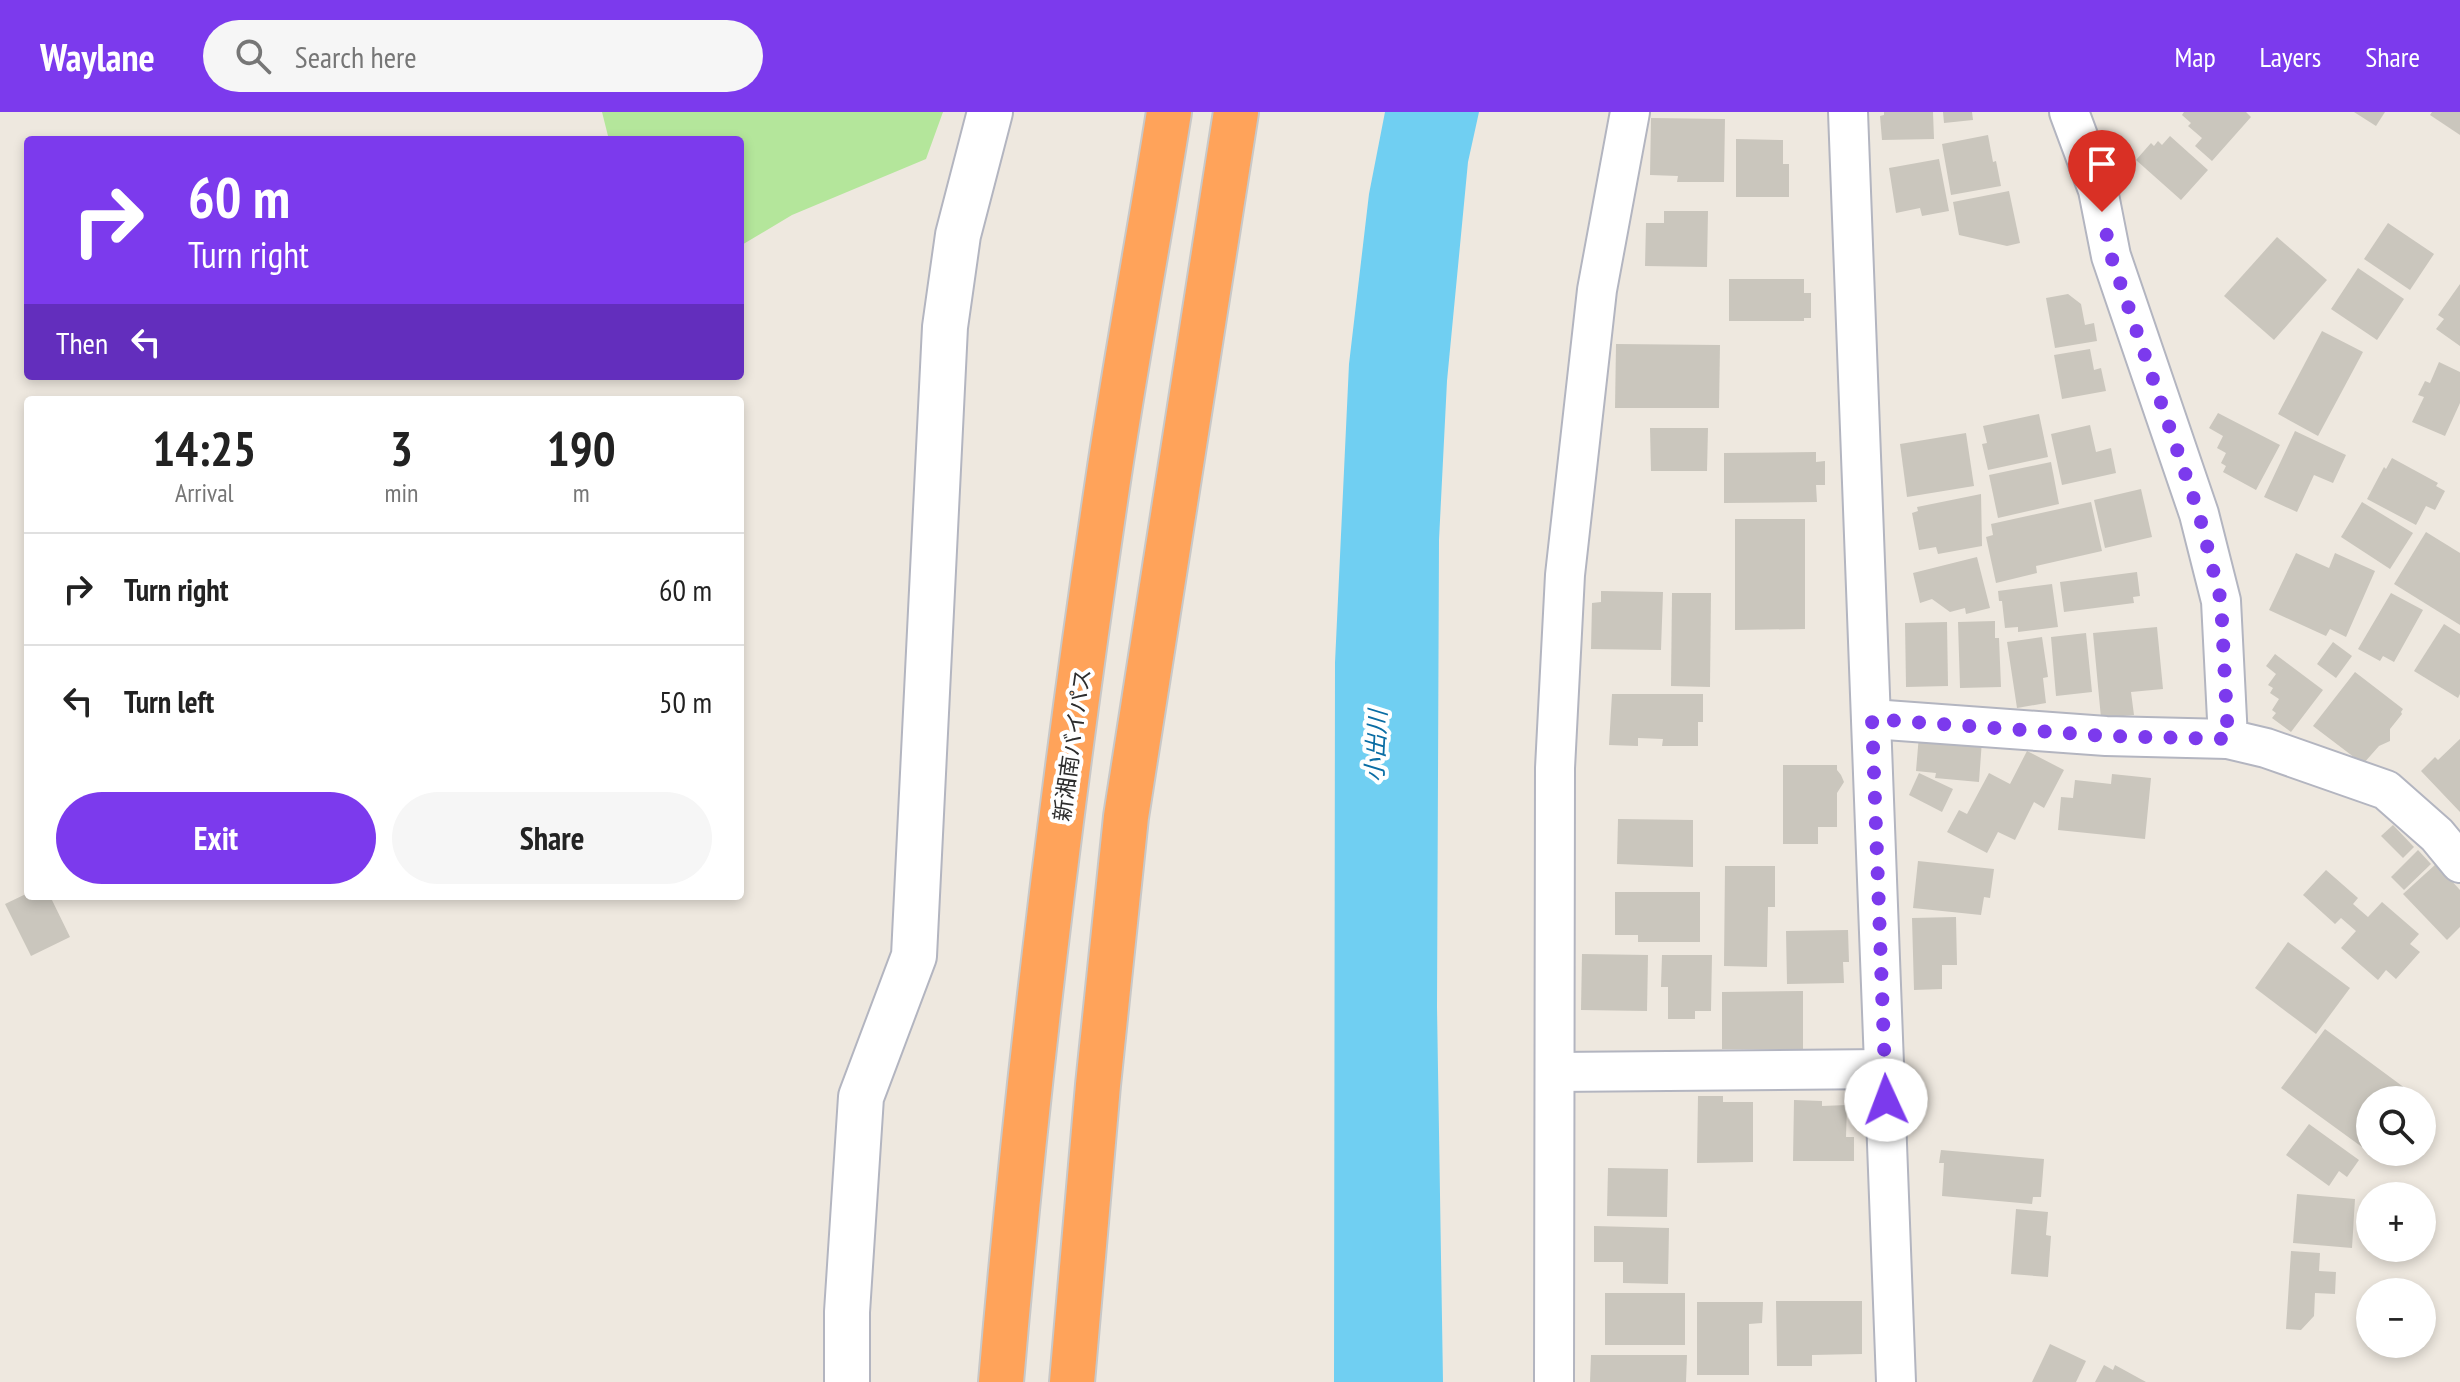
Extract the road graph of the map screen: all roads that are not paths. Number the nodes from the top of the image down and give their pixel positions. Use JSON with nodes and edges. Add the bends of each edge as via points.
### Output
{"nodes":[{"id":1,"x":990,"y":112,"type":"edge"},
{"id":2,"x":1169,"y":112,"type":"edge"},
{"id":3,"x":1236,"y":112,"type":"edge"},
{"id":4,"x":1630,"y":112,"type":"edge"},
{"id":5,"x":1848,"y":112,"type":"edge"},
{"id":6,"x":2069,"y":112,"type":"edge"},
{"id":7,"x":1872,"y":719,"type":"junction"},
{"id":8,"x":2228,"y":739,"type":"junction"},
{"id":9,"x":2460,"y":863,"type":"edge"},
{"id":10,"x":1885,"y":1069,"type":"junction"},
{"id":11,"x":1556,"y":1072,"type":"junction"},
{"id":12,"x":847,"y":1382,"type":"edge"},
{"id":13,"x":1001,"y":1382,"type":"edge"},
{"id":14,"x":1072,"y":1382,"type":"edge"},
{"id":15,"x":1554,"y":1382,"type":"edge"},
{"id":16,"x":1896,"y":1382,"type":"edge"}],
"edges":[{"from":1,"to":12,"type":"street","via":[[958,235],[945,327],[914,956],[861,1097]]},
{"from":2,"to":13,"type":"highway","name":"新湘南バイパス","via":[[1109,473],[1057,855]]},
{"from":3,"to":14,"type":"highway","via":[[1126,817]]},
{"from":4,"to":11,"type":"street","via":[[1597,290],[1565,575],[1555,768]]},
{"from":5,"to":7,"type":"street"},
{"from":6,"to":8,"type":"street","via":[[2098,190],[2111,256],[2199,514],[2221,601]]},
{"from":7,"to":8,"type":"street"},
{"from":7,"to":10,"type":"street"},
{"from":8,"to":9,"type":"street","via":[[2386,790]]},
{"from":10,"to":11,"type":"street"},
{"from":10,"to":16,"type":"street"},
{"from":11,"to":15,"type":"street"}]}
